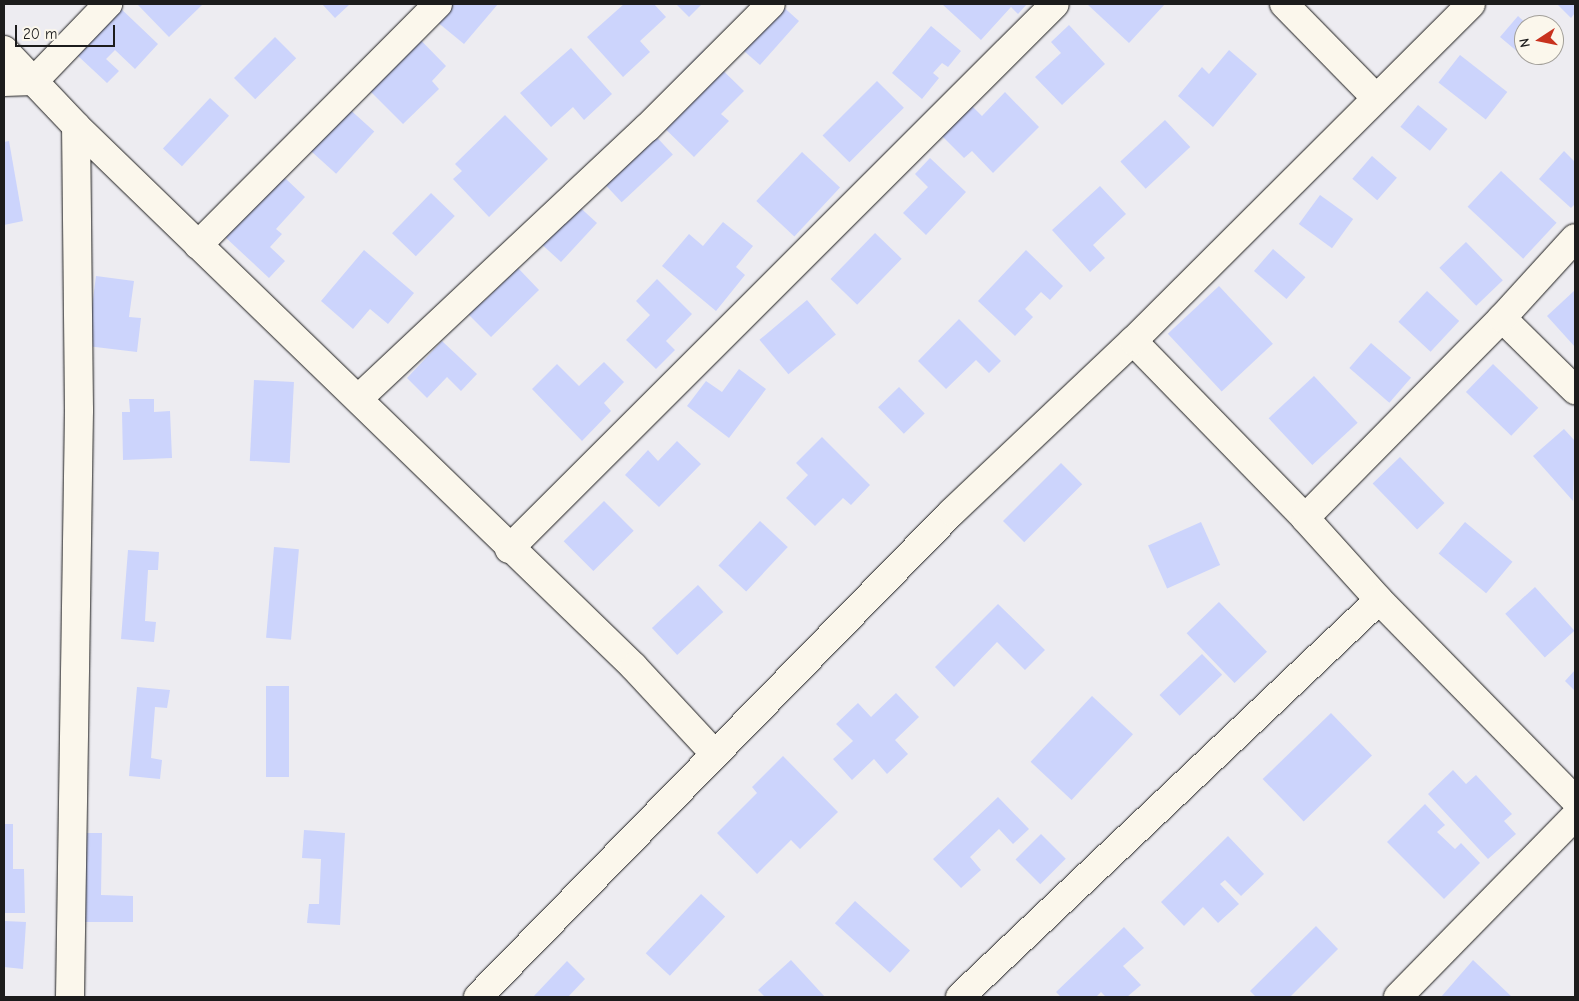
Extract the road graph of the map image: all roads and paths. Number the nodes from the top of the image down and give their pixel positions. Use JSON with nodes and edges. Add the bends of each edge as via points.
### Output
{"nodes":[{"id":1,"x":108,"y":4,"type":"edge"},
{"id":2,"x":438,"y":4,"type":"edge"},
{"id":3,"x":771,"y":4,"type":"edge"},
{"id":4,"x":1055,"y":4,"type":"edge"},
{"id":5,"x":1284,"y":4,"type":"edge"},
{"id":6,"x":1471,"y":4,"type":"edge"},
{"id":7,"x":4,"y":50,"type":"edge"},
{"id":8,"x":34,"y":81,"type":"junction"},
{"id":9,"x":4,"y":82,"type":"edge"},
{"id":10,"x":1375,"y":98,"type":"junction"},
{"id":11,"x":76,"y":126,"type":"junction"},
{"id":12,"x":1575,"y":238,"type":"edge"},
{"id":13,"x":198,"y":245,"type":"junction"},
{"id":14,"x":1502,"y":318,"type":"junction"},
{"id":15,"x":1133,"y":341,"type":"junction"},
{"id":16,"x":1575,"y":390,"type":"edge"},
{"id":17,"x":359,"y":398,"type":"junction"},
{"id":18,"x":1305,"y":518,"type":"junction"},
{"id":19,"x":509,"y":549,"type":"junction"},
{"id":20,"x":1379,"y":600,"type":"junction"},
{"id":21,"x":714,"y":753,"type":"junction"},
{"id":22,"x":1575,"y":800,"type":"edge"},
{"id":23,"x":1575,"y":816,"type":"edge"},
{"id":24,"x":70,"y":997,"type":"edge"},
{"id":25,"x":478,"y":997,"type":"edge"},
{"id":26,"x":960,"y":997,"type":"edge"},
{"id":27,"x":1398,"y":997,"type":"edge"}],
"edges":[{"from":1,"to":8,"type":"street"},
{"from":2,"to":13,"type":"street"},
{"from":3,"to":17,"type":"street","via":[[647,128]]},
{"from":4,"to":19,"type":"street"},
{"from":5,"to":10,"type":"street"},
{"from":6,"to":10,"type":"street"},
{"from":7,"to":8,"type":"street"},
{"from":8,"to":9,"type":"street"},
{"from":8,"to":11,"type":"street"},
{"from":10,"to":15,"type":"street"},
{"from":11,"to":13,"type":"street"},
{"from":11,"to":24,"type":"street","via":[[79,410]]},
{"from":12,"to":14,"type":"street"},
{"from":13,"to":17,"type":"street"},
{"from":14,"to":16,"type":"street"},
{"from":14,"to":18,"type":"street"},
{"from":15,"to":18,"type":"street"},
{"from":15,"to":21,"type":"street","via":[[952,512]]},
{"from":17,"to":19,"type":"street"},
{"from":18,"to":20,"type":"street"},
{"from":19,"to":21,"type":"street","via":[[634,667]]},
{"from":20,"to":22,"type":"street"},
{"from":20,"to":26,"type":"street"},
{"from":21,"to":25,"type":"street"},
{"from":23,"to":27,"type":"street"}]}
